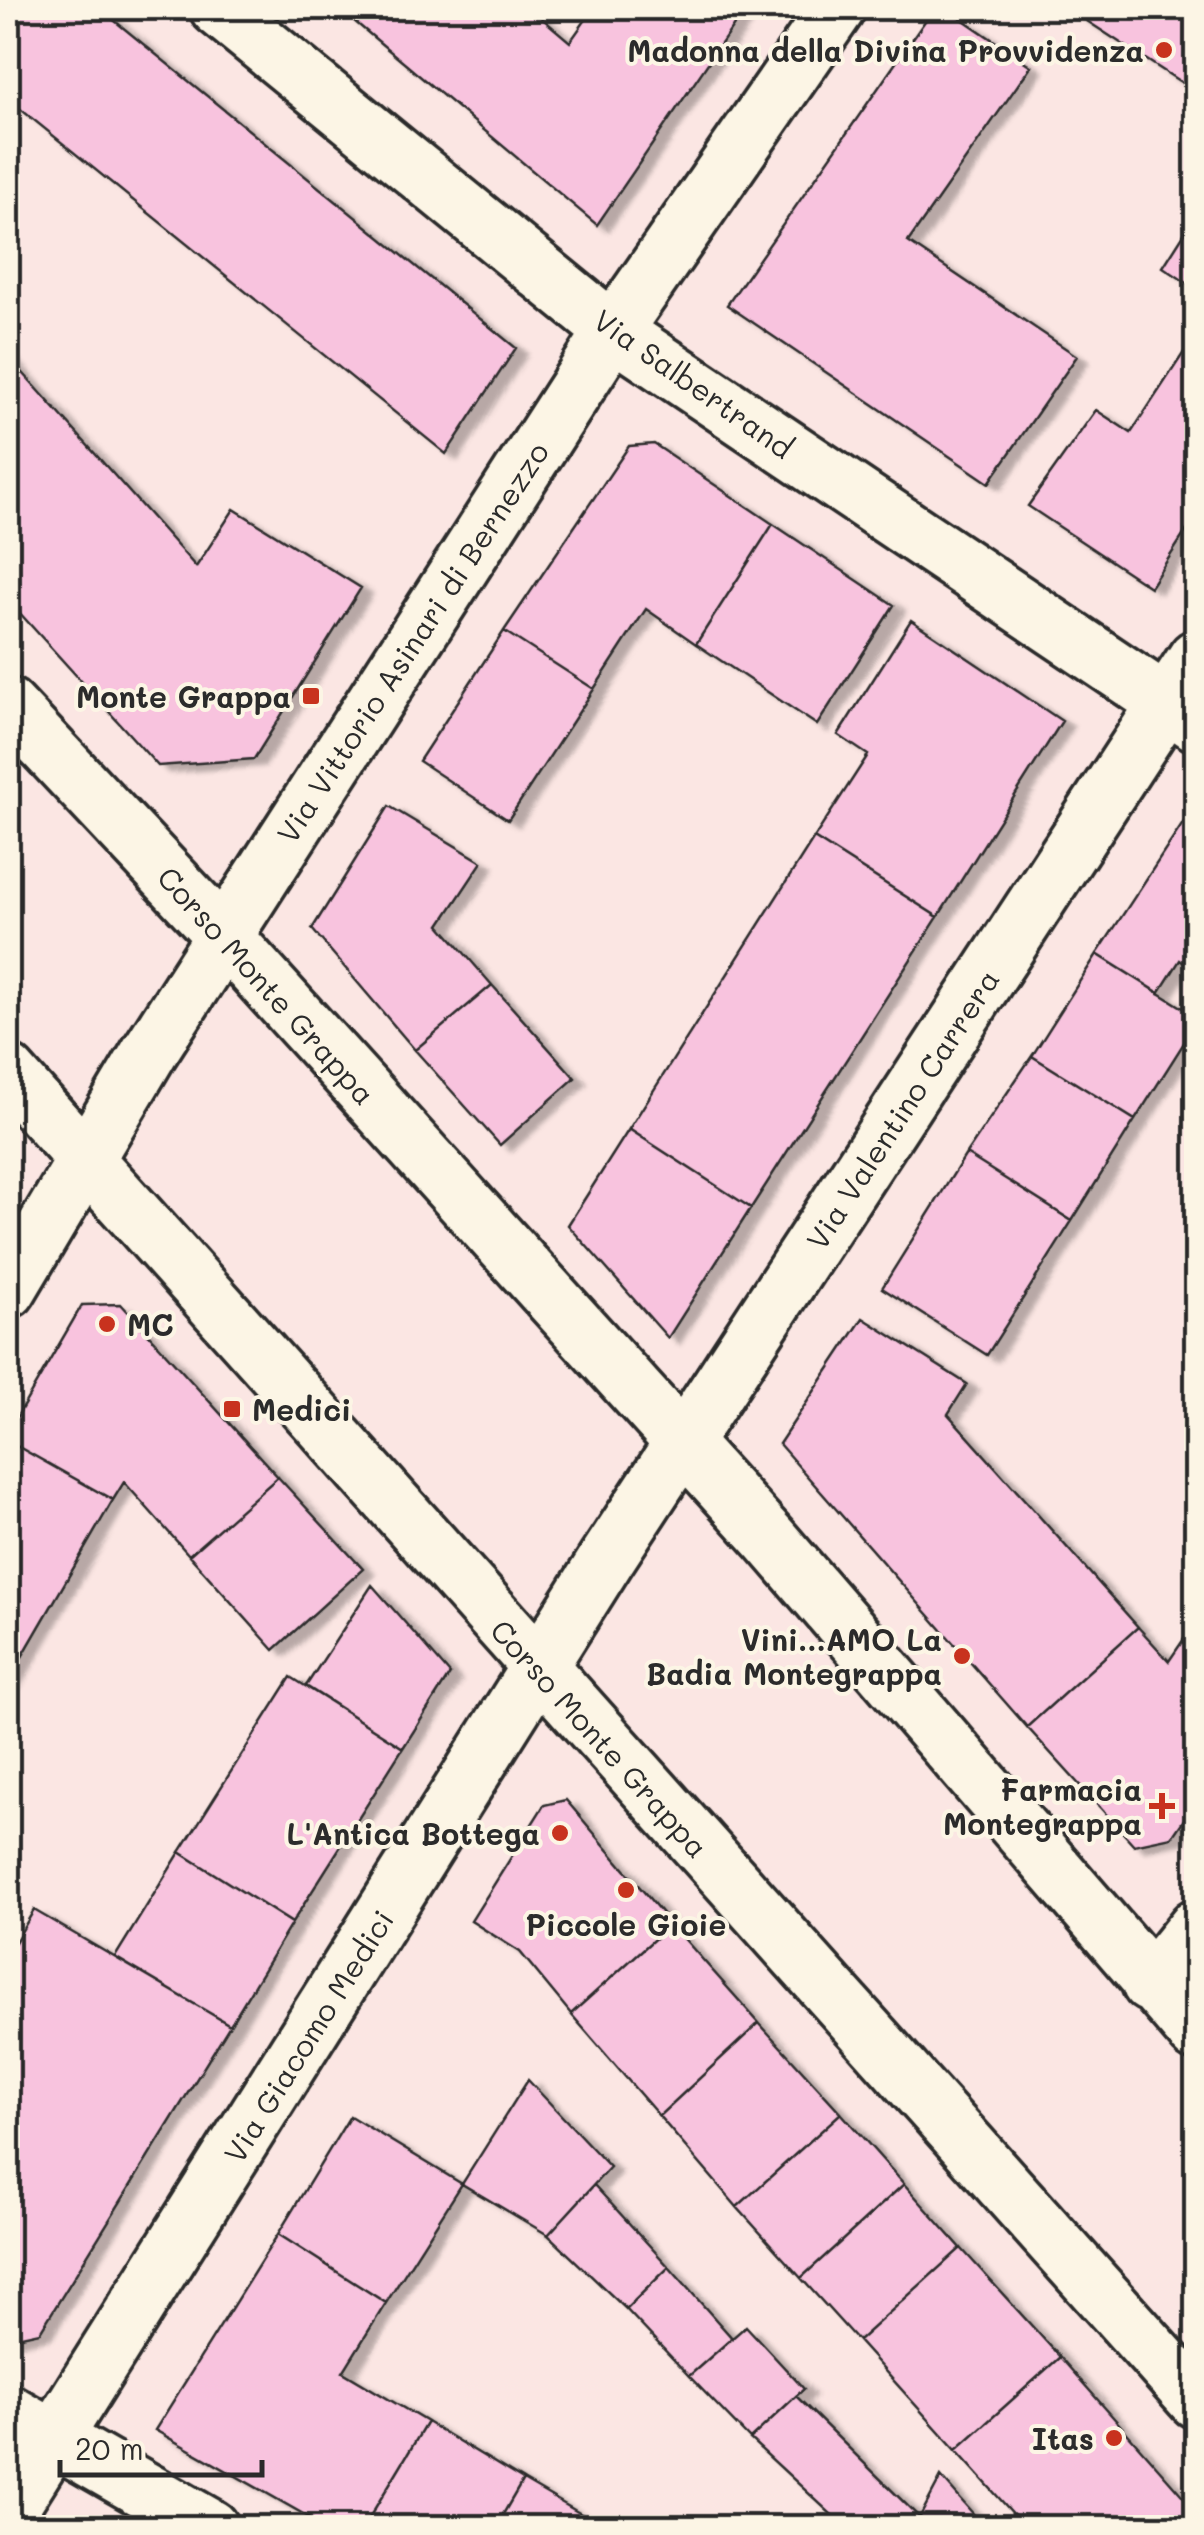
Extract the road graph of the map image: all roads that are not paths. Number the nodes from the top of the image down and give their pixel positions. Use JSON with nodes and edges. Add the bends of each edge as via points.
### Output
{"nodes":[{"id":1,"x":218,"y":8,"type":"edge"},
{"id":2,"x":837,"y":8,"type":"edge"},
{"id":3,"x":613,"y":330,"type":"junction"},
{"id":4,"x":1187,"y":695,"type":"edge"},
{"id":5,"x":8,"y":706,"type":"edge"},
{"id":6,"x":224,"y":935,"type":"junction"},
{"id":7,"x":8,"y":1073,"type":"edge"},
{"id":8,"x":83,"y":1160,"type":"junction"},
{"id":9,"x":8,"y":1290,"type":"edge"},
{"id":10,"x":683,"y":1444,"type":"junction"},
{"id":11,"x":606,"y":1560,"type":"joint"},
{"id":12,"x":539,"y":1668,"type":"junction"},
{"id":13,"x":1196,"y":1927,"type":"edge"},
{"id":14,"x":1150,"y":1984,"type":"junction"},
{"id":15,"x":1196,"y":2033,"type":"edge"},
{"id":16,"x":1196,"y":2400,"type":"edge"},
{"id":17,"x":30,"y":2425,"type":"edge"},
{"id":18,"x":8,"y":2511,"type":"edge"},
{"id":19,"x":211,"y":2528,"type":"edge"}],
"edges":[{"from":1,"to":3,"type":"street","name":"Via Salbertrand"},
{"from":2,"to":3,"type":"street","name":"Via Vittorio Asinari di Bernezzo"},
{"from":3,"to":4,"type":"street","name":"Via Salbertrand"},
{"from":3,"to":6,"type":"street","name":"Via Vittorio Asinari di Bernezzo"},
{"from":4,"to":10,"type":"street","name":"Via Valentino Carrera"},
{"from":5,"to":6,"type":"street","name":"Corso Monte Grappa"},
{"from":6,"to":8,"type":"street","name":"Via Vittorio Asinari di Bernezzo"},
{"from":6,"to":10,"type":"street","name":"Corso Monte Grappa"},
{"from":7,"to":8,"type":"street","name":"Corso Monte Grappa"},
{"from":8,"to":9,"type":"street","name":"Via Vittorio Asinari di Bernezzo"},
{"from":8,"to":12,"type":"street","name":"Corso Monte Grappa"},
{"from":10,"to":11,"type":"street","name":"Via Valentino Carrera"},
{"from":10,"to":14,"type":"street","name":"Corso Monte Grappa"},
{"from":11,"to":12,"type":"street","name":"Via Giacomo Medici"},
{"from":12,"to":16,"type":"street","name":"Corso Monte Grappa"},
{"from":12,"to":17,"type":"street","name":"Via Giacomo Medici"},
{"from":13,"to":14,"type":"street"},
{"from":14,"to":15,"type":"street","name":"Corso Monte Grappa"},
{"from":17,"to":18,"type":"street","name":"Via Giacomo Medici"},
{"from":17,"to":19,"type":"street"}]}
